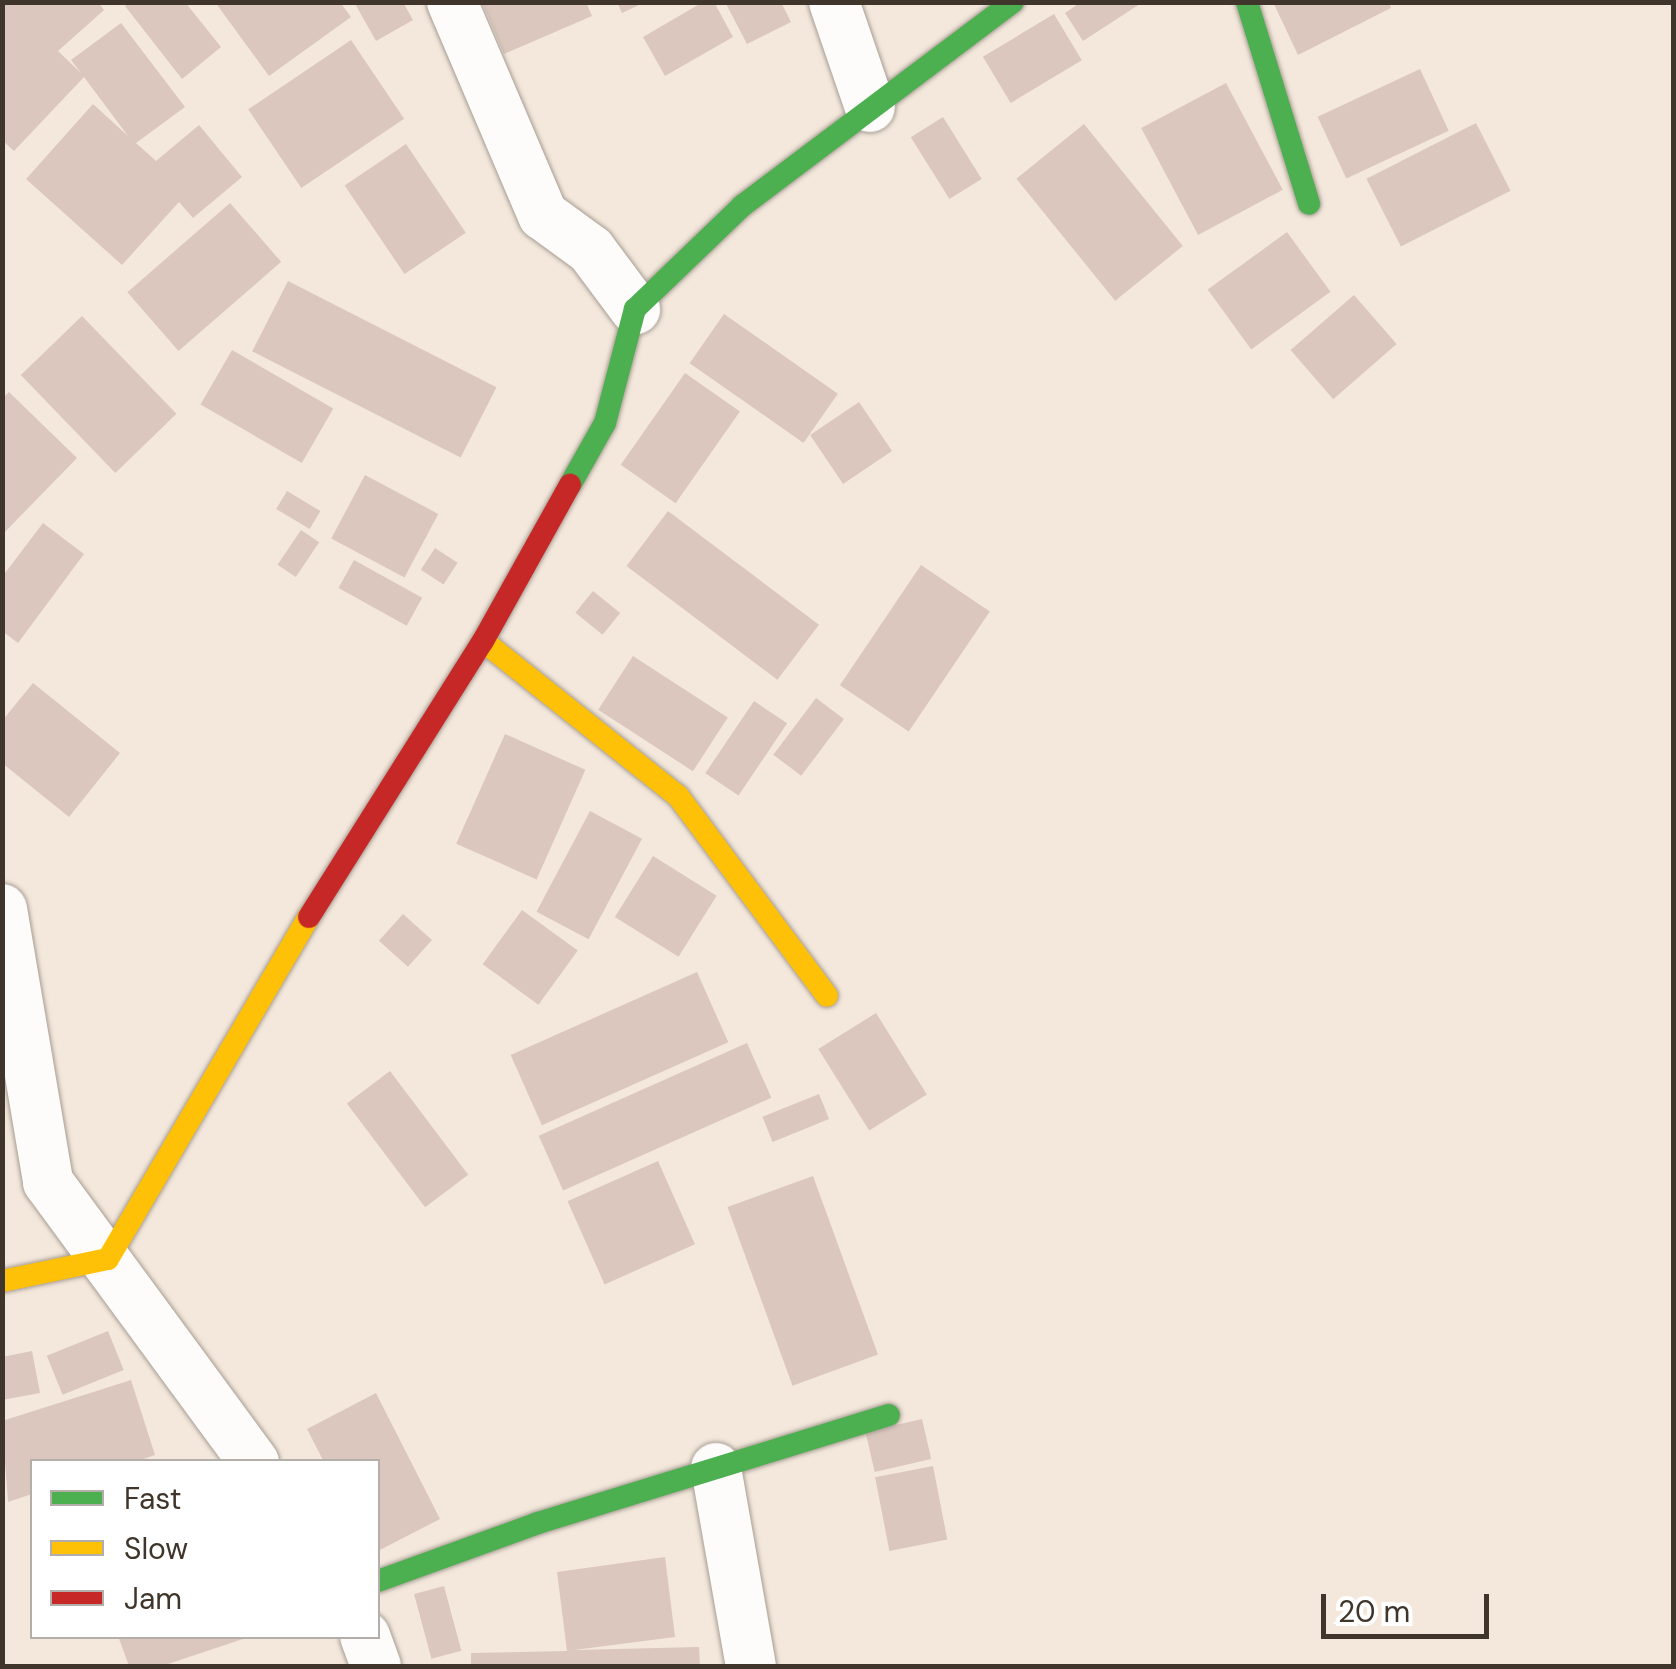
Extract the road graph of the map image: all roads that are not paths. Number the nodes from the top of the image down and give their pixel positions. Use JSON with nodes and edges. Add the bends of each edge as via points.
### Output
{"nodes":[{"id":1,"x":452,"y":2,"type":"edge"},
{"id":2,"x":834,"y":2,"type":"edge"},
{"id":3,"x":1014,"y":2,"type":"edge"},
{"id":4,"x":1248,"y":2,"type":"edge"},
{"id":5,"x":870,"y":107,"type":"junction"},
{"id":6,"x":1308,"y":204,"type":"dead end"},
{"id":7,"x":635,"y":309,"type":"junction"},
{"id":8,"x":483,"y":640,"type":"junction"},
{"id":9,"x":2,"y":908,"type":"edge"},
{"id":10,"x":826,"y":996,"type":"dead end"},
{"id":11,"x":108,"y":1258,"type":"junction"},
{"id":12,"x":2,"y":1282,"type":"edge"},
{"id":13,"x":889,"y":1414,"type":"dead end"},
{"id":14,"x":252,"y":1459,"type":"edge"},
{"id":15,"x":716,"y":1468,"type":"junction"},
{"id":16,"x":380,"y":1581,"type":"edge"},
{"id":17,"x":365,"y":1639,"type":"edge"},
{"id":18,"x":376,"y":1666,"type":"edge"},
{"id":19,"x":751,"y":1666,"type":"edge"}],
"edges":[{"from":1,"to":7,"type":"street","via":[[543,215],[591,250]]},
{"from":2,"to":5,"type":"street"},
{"from":3,"to":5,"type":"street"},
{"from":4,"to":6,"type":"street"},
{"from":5,"to":7,"type":"street","via":[[742,206]]},
{"from":7,"to":8,"type":"street","via":[[604,423]]},
{"from":8,"to":10,"type":"street","via":[[678,796]]},
{"from":8,"to":11,"type":"street","via":[[268,982]]},
{"from":9,"to":11,"type":"street","via":[[48,1182]]},
{"from":11,"to":12,"type":"street"},
{"from":11,"to":14,"type":"street"},
{"from":13,"to":15,"type":"street"},
{"from":15,"to":16,"type":"street"},
{"from":15,"to":19,"type":"street"},
{"from":17,"to":18,"type":"street"}]}
